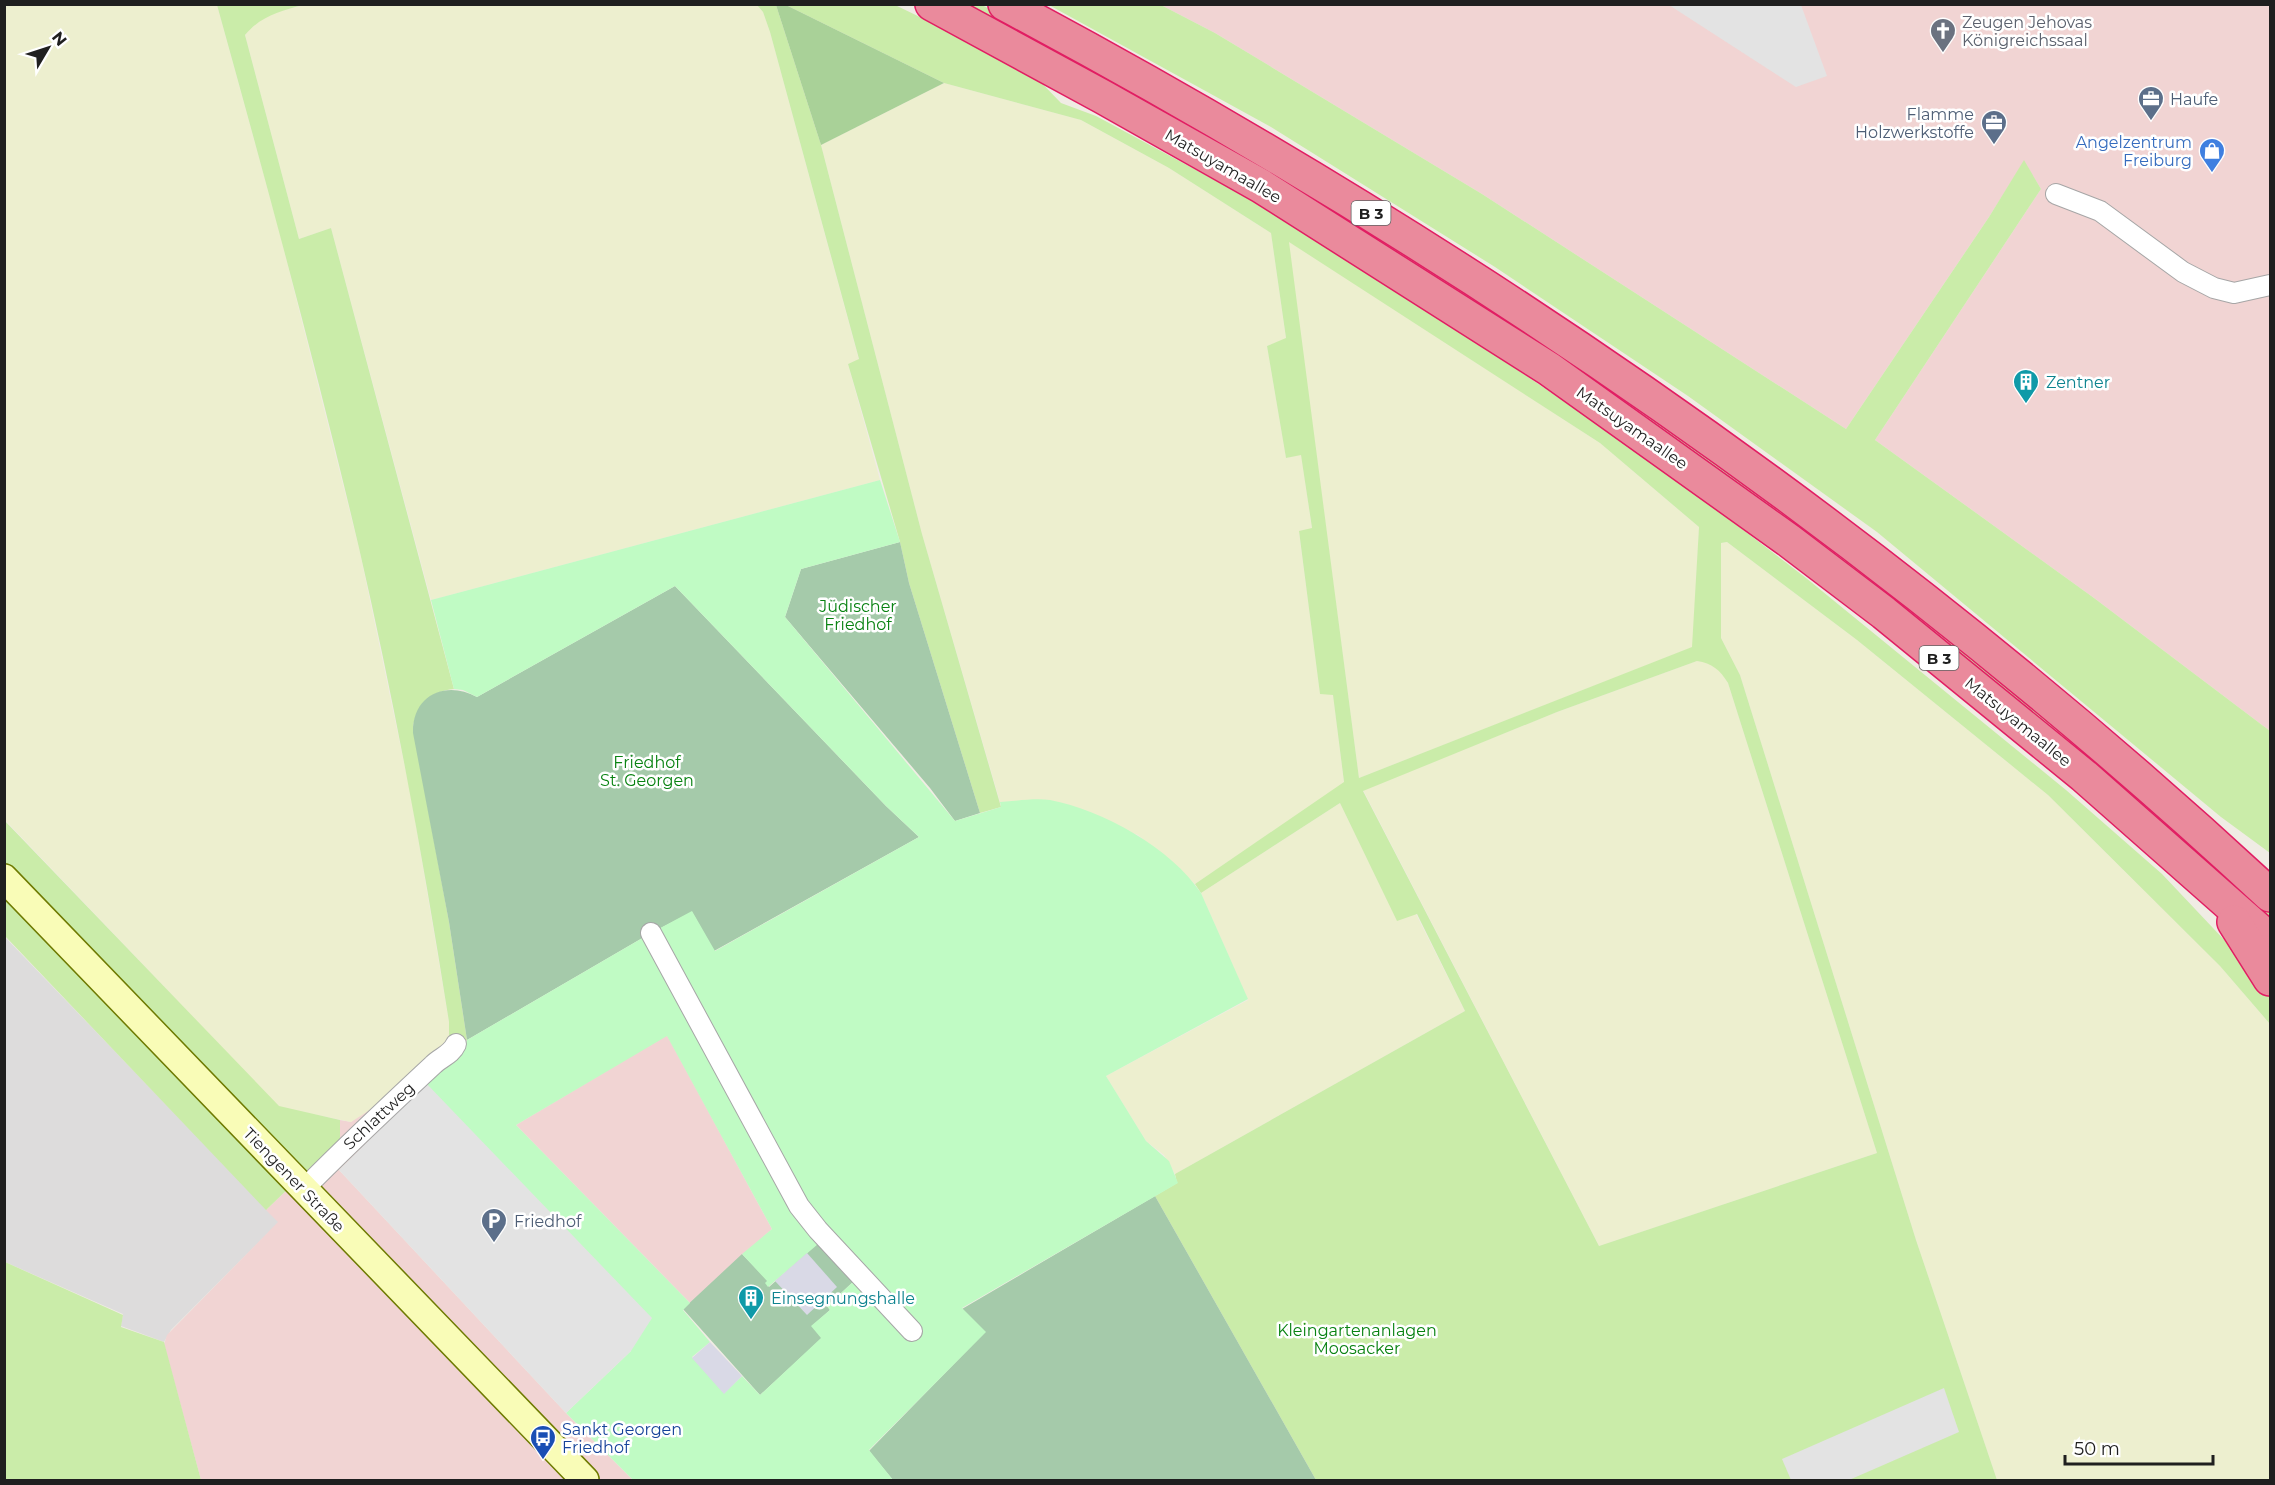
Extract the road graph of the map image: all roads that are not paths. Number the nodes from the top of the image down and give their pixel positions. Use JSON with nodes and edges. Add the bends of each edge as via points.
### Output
{"nodes":[{"id":1,"x":932,"y":4,"type":"edge"},
{"id":2,"x":1005,"y":4,"type":"edge"},
{"id":3,"x":2056,"y":194,"type":"dead end"},
{"id":4,"x":2271,"y":285,"type":"edge"},
{"id":5,"x":2207,"y":836,"type":"junction"},
{"id":6,"x":2271,"y":866,"type":"edge"},
{"id":7,"x":4,"y":878,"type":"edge"},
{"id":8,"x":2210,"y":885,"type":"junction"},
{"id":9,"x":2271,"y":895,"type":"edge"},
{"id":10,"x":651,"y":933,"type":"dead end"},
{"id":11,"x":2271,"y":940,"type":"edge"},
{"id":12,"x":2271,"y":979,"type":"edge"},
{"id":13,"x":456,"y":1044,"type":"dead end"},
{"id":14,"x":303,"y":1190,"type":"junction"},
{"id":15,"x":912,"y":1331,"type":"dead end"},
{"id":16,"x":585,"y":1480,"type":"edge"}],
"edges":[{"from":1,"to":8,"type":"highway","name":"Matsuyamaallee","number":"B 3","via":[[1261,186],[1549,369],[1884,613]]},
{"from":2,"to":5,"type":"highway","number":"B 3","via":[[1286,161],[1458,268],[1625,380],[1801,505],[1916,593]]},
{"from":3,"to":4,"type":"street","via":[[2100,211],[2183,272],[2214,288],[2234,293]]},
{"from":5,"to":6,"type":"highway"},
{"from":5,"to":9,"type":"highway","number":"B 3"},
{"from":7,"to":14,"type":"street","name":"Tiengener Straße"},
{"from":8,"to":11,"type":"highway","name":"Matsuyamaallee","number":"B 3"},
{"from":8,"to":12,"type":"highway"},
{"from":10,"to":15,"type":"street","via":[[799,1206]]},
{"from":13,"to":14,"type":"street","name":"Schlattweg","via":[[353,1138]]},
{"from":14,"to":16,"type":"street","name":"Tiengener Straße"}]}
